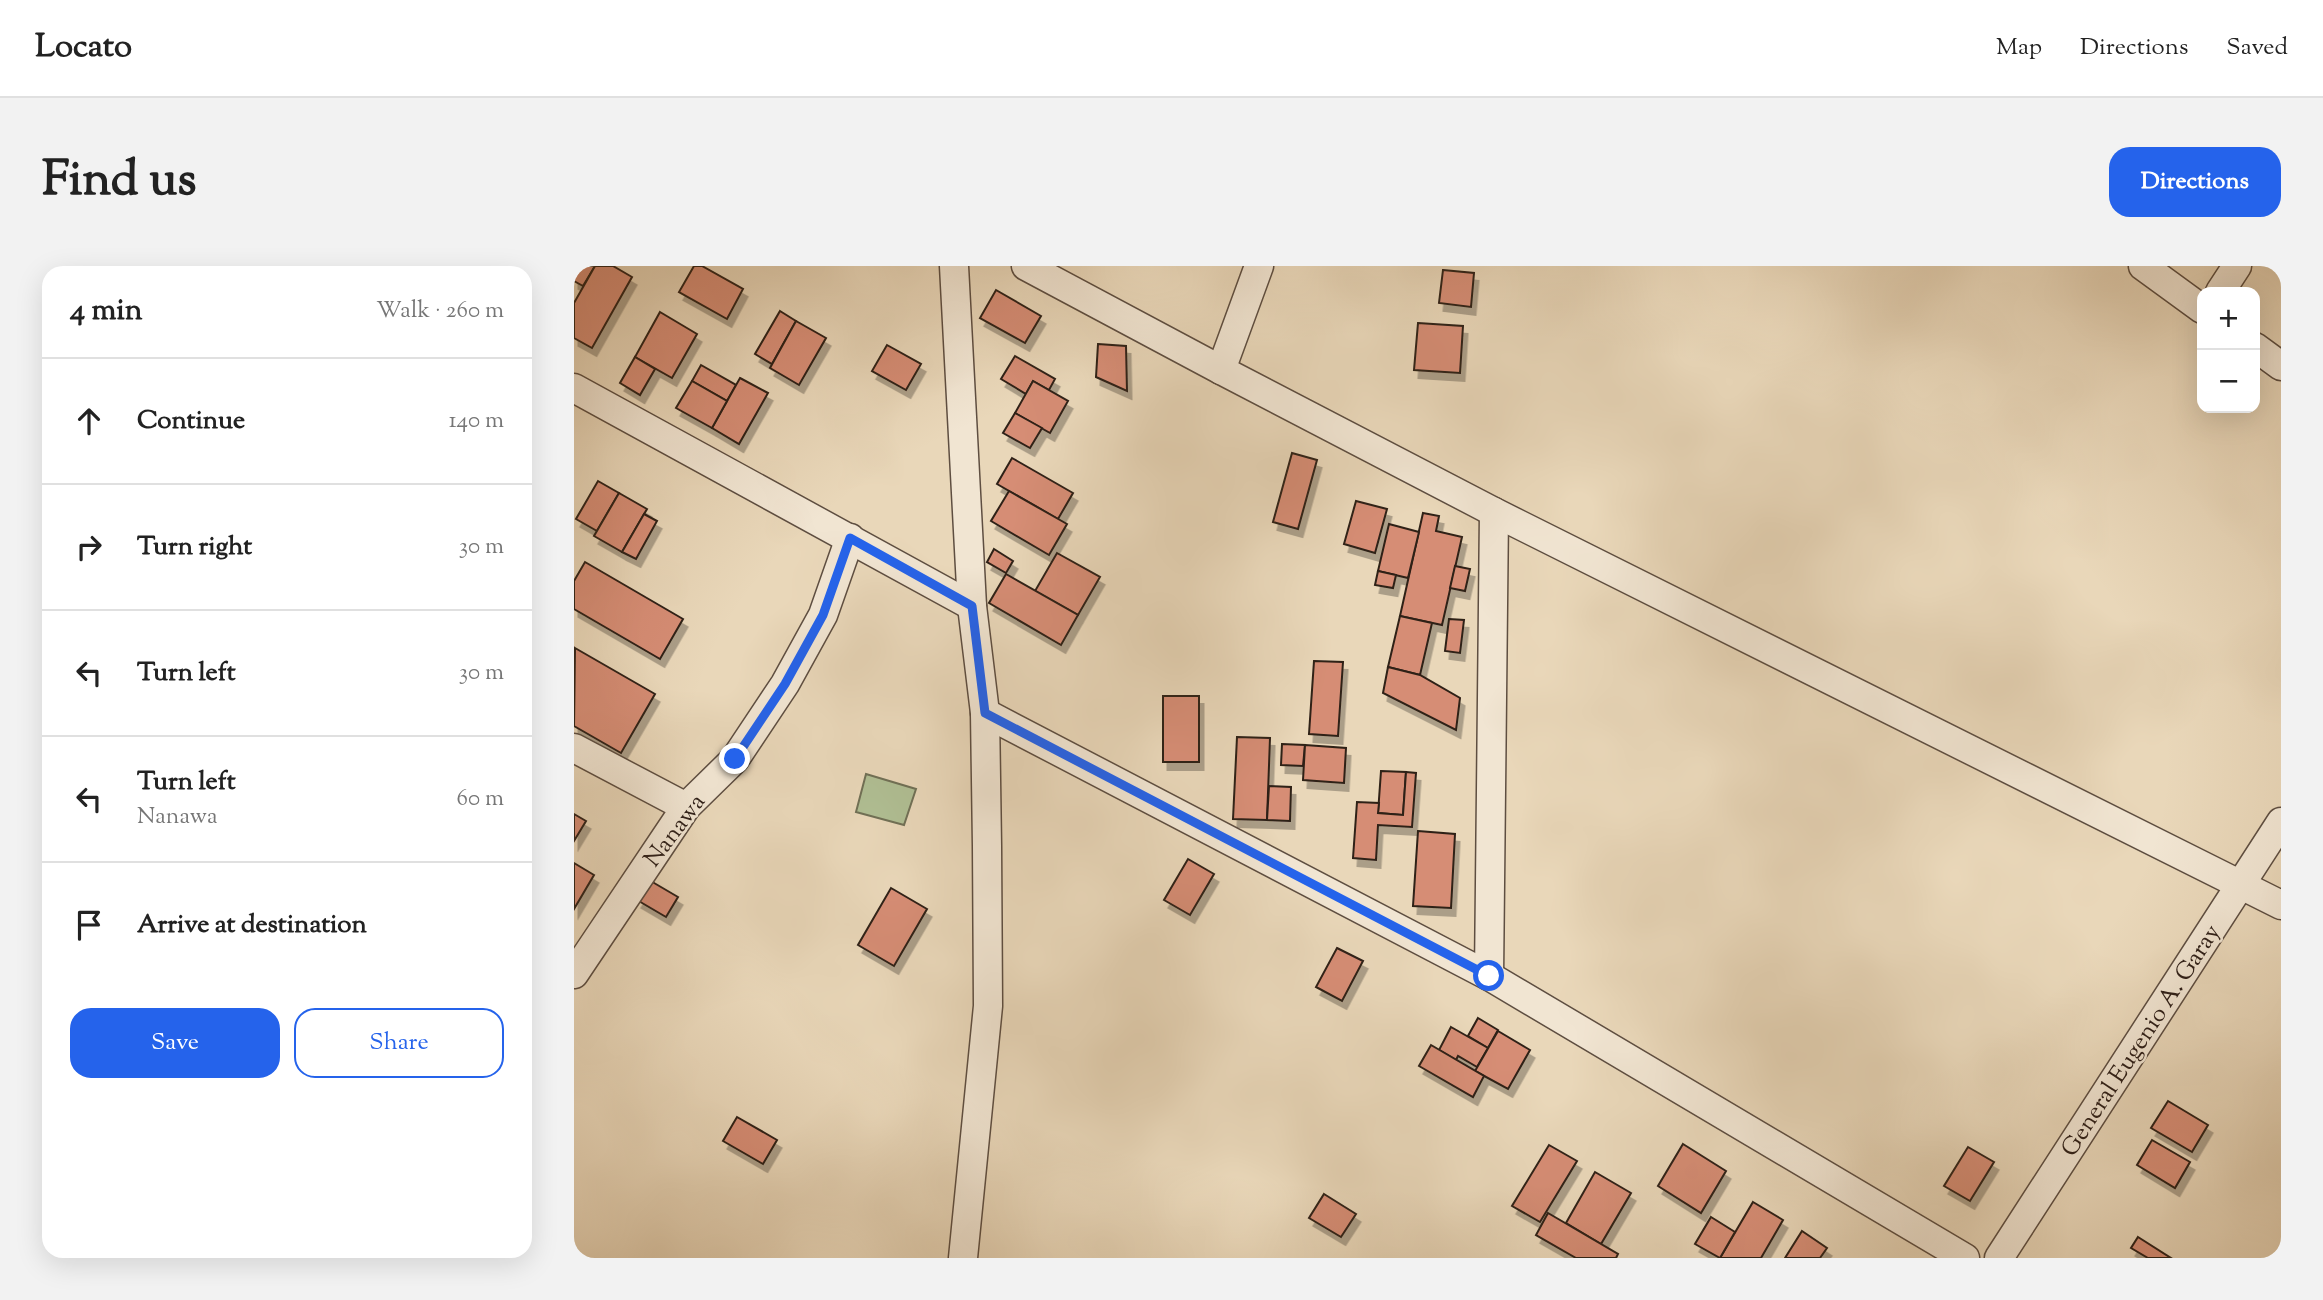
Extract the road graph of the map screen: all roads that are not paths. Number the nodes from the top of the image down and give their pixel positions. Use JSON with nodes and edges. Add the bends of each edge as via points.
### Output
{"nodes":[{"id":1,"x":954,"y":266,"type":"edge"},
{"id":2,"x":1026,"y":266,"type":"edge"},
{"id":3,"x":1259,"y":266,"type":"edge"},
{"id":4,"x":2143,"y":266,"type":"edge"},
{"id":5,"x":2237,"y":266,"type":"edge"},
{"id":6,"x":2223,"y":287,"type":"edge"},
{"id":7,"x":2197,"y":305,"type":"edge"},
{"id":8,"x":2259,"y":350,"type":"edge"},
{"id":9,"x":2281,"y":366,"type":"edge"},
{"id":10,"x":1221,"y":370,"type":"junction"},
{"id":11,"x":574,"y":388,"type":"edge"},
{"id":12,"x":1494,"y":512,"type":"junction"},
{"id":13,"x":850,"y":538,"type":"junction"},
{"id":14,"x":972,"y":606,"type":"junction"},
{"id":15,"x":985,"y":713,"type":"junction"},
{"id":16,"x":574,"y":748,"type":"edge"},
{"id":17,"x":686,"y":807,"type":"junction"},
{"id":18,"x":2281,"y":822,"type":"edge"},
{"id":19,"x":2241,"y":885,"type":"junction"},
{"id":20,"x":2281,"y":905,"type":"edge"},
{"id":21,"x":574,"y":974,"type":"edge"},
{"id":22,"x":1489,"y":976,"type":"junction"},
{"id":23,"x":963,"y":1258,"type":"edge"},
{"id":24,"x":1965,"y":1258,"type":"edge"},
{"id":25,"x":1999,"y":1258,"type":"edge"}],
"edges":[{"from":1,"to":14,"type":"street"},
{"from":2,"to":10,"type":"street"},
{"from":3,"to":10,"type":"street"},
{"from":4,"to":7,"type":"street"},
{"from":5,"to":6,"type":"street"},
{"from":8,"to":9,"type":"street"},
{"from":10,"to":12,"type":"street"},
{"from":11,"to":13,"type":"street"},
{"from":12,"to":19,"type":"street"},
{"from":12,"to":22,"type":"street"},
{"from":13,"to":14,"type":"street"},
{"from":13,"to":17,"type":"street","name":"Nanawa","via":[[823,615],[785,684],[735,759]]},
{"from":14,"to":15,"type":"street"},
{"from":15,"to":22,"type":"street"},
{"from":15,"to":23,"type":"street","via":[[988,1006]]},
{"from":16,"to":17,"type":"street"},
{"from":17,"to":21,"type":"street","name":"Nanawa"},
{"from":18,"to":19,"type":"street","name":"General Eugenio A. Garay"},
{"from":19,"to":20,"type":"street"},
{"from":19,"to":25,"type":"street","name":"General Eugenio A. Garay"},
{"from":22,"to":24,"type":"street"}]}
